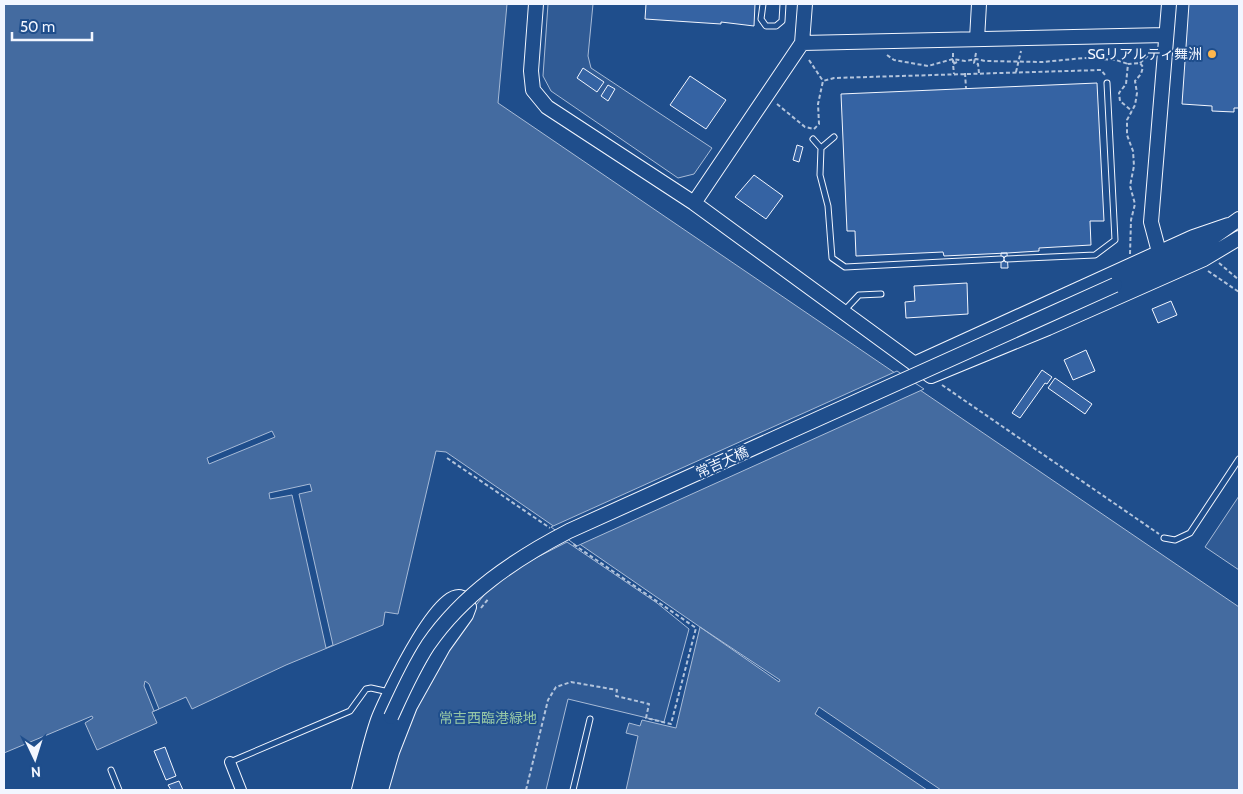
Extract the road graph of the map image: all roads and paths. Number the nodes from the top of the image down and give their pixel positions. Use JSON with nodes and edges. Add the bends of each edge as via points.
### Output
{"nodes":[{"id":1,"x":536,"y":4,"type":"edge"},
{"id":2,"x":763,"y":4,"type":"edge"},
{"id":3,"x":783,"y":4,"type":"edge"},
{"id":4,"x":805,"y":4,"type":"edge"},
{"id":5,"x":979,"y":4,"type":"edge"},
{"id":6,"x":1168,"y":4,"type":"edge"},
{"id":7,"x":1166,"y":35,"type":"junction"},
{"id":8,"x":802,"y":43,"type":"junction"},
{"id":9,"x":976,"y":46,"type":"junction"},
{"id":10,"x":1022,"y":52,"type":"dead end"},
{"id":11,"x":1151,"y":52,"type":"dead end"},
{"id":12,"x":953,"y":53,"type":"dead end"},
{"id":13,"x":887,"y":55,"type":"dead end"},
{"id":14,"x":952,"y":59,"type":"junction"},
{"id":15,"x":976,"y":59,"type":"junction"},
{"id":16,"x":809,"y":60,"type":"dead end"},
{"id":17,"x":1018,"y":61,"type":"junction"},
{"id":18,"x":1140,"y":62,"type":"junction"},
{"id":19,"x":1128,"y":64,"type":"junction"},
{"id":20,"x":1016,"y":72,"type":"junction"},
{"id":21,"x":965,"y":73,"type":"junction"},
{"id":22,"x":978,"y":73,"type":"junction"},
{"id":23,"x":954,"y":74,"type":"junction"},
{"id":24,"x":823,"y":81,"type":"junction"},
{"id":25,"x":1107,"y":83,"type":"joint"},
{"id":26,"x":966,"y":88,"type":"dead end"},
{"id":27,"x":777,"y":104,"type":"dead end"},
{"id":28,"x":1132,"y":111,"type":"junction"},
{"id":29,"x":834,"y":137,"type":"dead end"},
{"id":30,"x":813,"y":139,"type":"dead end"},
{"id":31,"x":821,"y":148,"type":"junction"},
{"id":32,"x":694,"y":203,"type":"junction"},
{"id":33,"x":1234,"y":222,"type":"edge"},
{"id":34,"x":1237,"y":239,"type":"edge"},
{"id":35,"x":1198,"y":248,"type":"junction"},
{"id":36,"x":1159,"y":252,"type":"junction"},
{"id":37,"x":1130,"y":256,"type":"dead end"},
{"id":38,"x":1001,"y":259,"type":"dead end"},
{"id":39,"x":1007,"y":259,"type":"dead end"},
{"id":40,"x":1217,"y":261,"type":"dead end"},
{"id":41,"x":1203,"y":268,"type":"dead end"},
{"id":42,"x":1239,"y":280,"type":"edge"},
{"id":43,"x":1239,"y":292,"type":"edge"},
{"id":44,"x":881,"y":294,"type":"dead end"},
{"id":45,"x":843,"y":312,"type":"junction"},
{"id":46,"x":914,"y":364,"type":"junction"},
{"id":47,"x":931,"y":376,"type":"junction"},
{"id":48,"x":447,"y":458,"type":"dead end"},
{"id":49,"x":1239,"y":459,"type":"edge"},
{"id":50,"x":551,"y":529,"type":"dead end"},
{"id":51,"x":1164,"y":538,"type":"joint"},
{"id":52,"x":568,"y":540,"type":"dead end"},
{"id":53,"x":389,"y":692,"type":"junction"},
{"id":54,"x":590,"y":719,"type":"dead end"},
{"id":55,"x":230,"y":762,"type":"joint"},
{"id":56,"x":111,"y":770,"type":"dead end"},
{"id":57,"x":120,"y":790,"type":"edge"},
{"id":58,"x":242,"y":790,"type":"edge"},
{"id":59,"x":358,"y":790,"type":"edge"},
{"id":60,"x":370,"y":790,"type":"edge"},
{"id":61,"x":382,"y":790,"type":"edge"},
{"id":62,"x":526,"y":790,"type":"edge"},
{"id":63,"x":573,"y":790,"type":"edge"}],
"edges":[{"from":1,"to":32,"type":"street","via":[[530,71],[533,90],[547,107]]},
{"from":2,"to":3,"type":"lane","via":[[761,20],[766,26],[776,26],[782,21]]},
{"from":4,"to":8,"type":"street"},
{"from":5,"to":9,"type":"street"},
{"from":6,"to":7,"type":"street"},
{"from":7,"to":9,"type":"street"},
{"from":7,"to":36,"type":"street","via":[[1151,222]]},
{"from":8,"to":9,"type":"street"},
{"from":8,"to":32,"type":"street"},
{"from":9,"to":15,"type":"path"},
{"from":10,"to":17,"type":"path"},
{"from":11,"to":18,"type":"path"},
{"from":12,"to":14,"type":"path"},
{"from":13,"to":14,"type":"path","via":[[894,60],[928,66]]},
{"from":14,"to":15,"type":"path","via":[[965,62]]},
{"from":14,"to":23,"type":"path","via":[[956,62]]},
{"from":15,"to":17,"type":"path"},
{"from":15,"to":22,"type":"path","via":[[974,63],[978,64]]},
{"from":16,"to":24,"type":"path"},
{"from":17,"to":19,"type":"path","via":[[1084,58]]},
{"from":17,"to":20,"type":"path"},
{"from":18,"to":19,"type":"path"},
{"from":18,"to":28,"type":"path","via":[[1143,67],[1135,81],[1137,93]]},
{"from":19,"to":28,"type":"path","via":[[1126,84],[1119,94],[1120,101]]},
{"from":20,"to":22,"type":"path"},
{"from":20,"to":25,"type":"path","via":[[1101,70]]},
{"from":21,"to":22,"type":"path"},
{"from":21,"to":23,"type":"path"},
{"from":21,"to":26,"type":"path"},
{"from":23,"to":24,"type":"path"},
{"from":24,"to":27,"type":"path","via":[[818,104],[819,124],[814,129],[805,127]]},
{"from":25,"to":39,"type":"lane","via":[[1115,240],[1096,255]]},
{"from":28,"to":37,"type":"path","via":[[1127,120],[1134,166],[1130,186],[1135,204]]},
{"from":29,"to":31,"type":"lane"},
{"from":30,"to":31,"type":"lane"},
{"from":31,"to":38,"type":"lane","via":[[820,175],[828,206],[832,258],[845,267]]},
{"from":32,"to":45,"type":"street"},
{"from":33,"to":35,"type":"street"},
{"from":33,"to":36,"type":"street"},
{"from":34,"to":35,"type":"street"},
{"from":34,"to":47,"type":"street","via":[[1187,267]]},
{"from":35,"to":60,"type":"street","name":"常吉大橋","bridge":true,"via":[[531,551],[492,579],[450,618],[420,659],[392,717]]},
{"from":36,"to":46,"type":"street"},
{"from":40,"to":42,"type":"path"},
{"from":41,"to":43,"type":"path"},
{"from":44,"to":45,"type":"lane","via":[[858,295]]},
{"from":45,"to":46,"type":"street"},
{"from":46,"to":47,"type":"street"},
{"from":47,"to":51,"type":"path","via":[[955,396]]},
{"from":48,"to":50,"type":"path"},
{"from":49,"to":51,"type":"lane","via":[[1190,533],[1176,540]]},
{"from":52,"to":62,"type":"path","via":[[696,628],[671,724],[646,718],[649,704],[616,696],[617,690],[571,682],[556,687],[548,700]]},
{"from":53,"to":55,"type":"lane","via":[[366,689],[350,711]]},
{"from":53,"to":59,"type":"street","via":[[377,721]]},
{"from":53,"to":61,"type":"street","via":[[405,661],[442,608],[452,598],[465,600],[469,607],[466,615],[438,655],[410,706],[392,752]]},
{"from":54,"to":63,"type":"lane"},
{"from":55,"to":58,"type":"street"},
{"from":56,"to":57,"type":"lane"}]}
